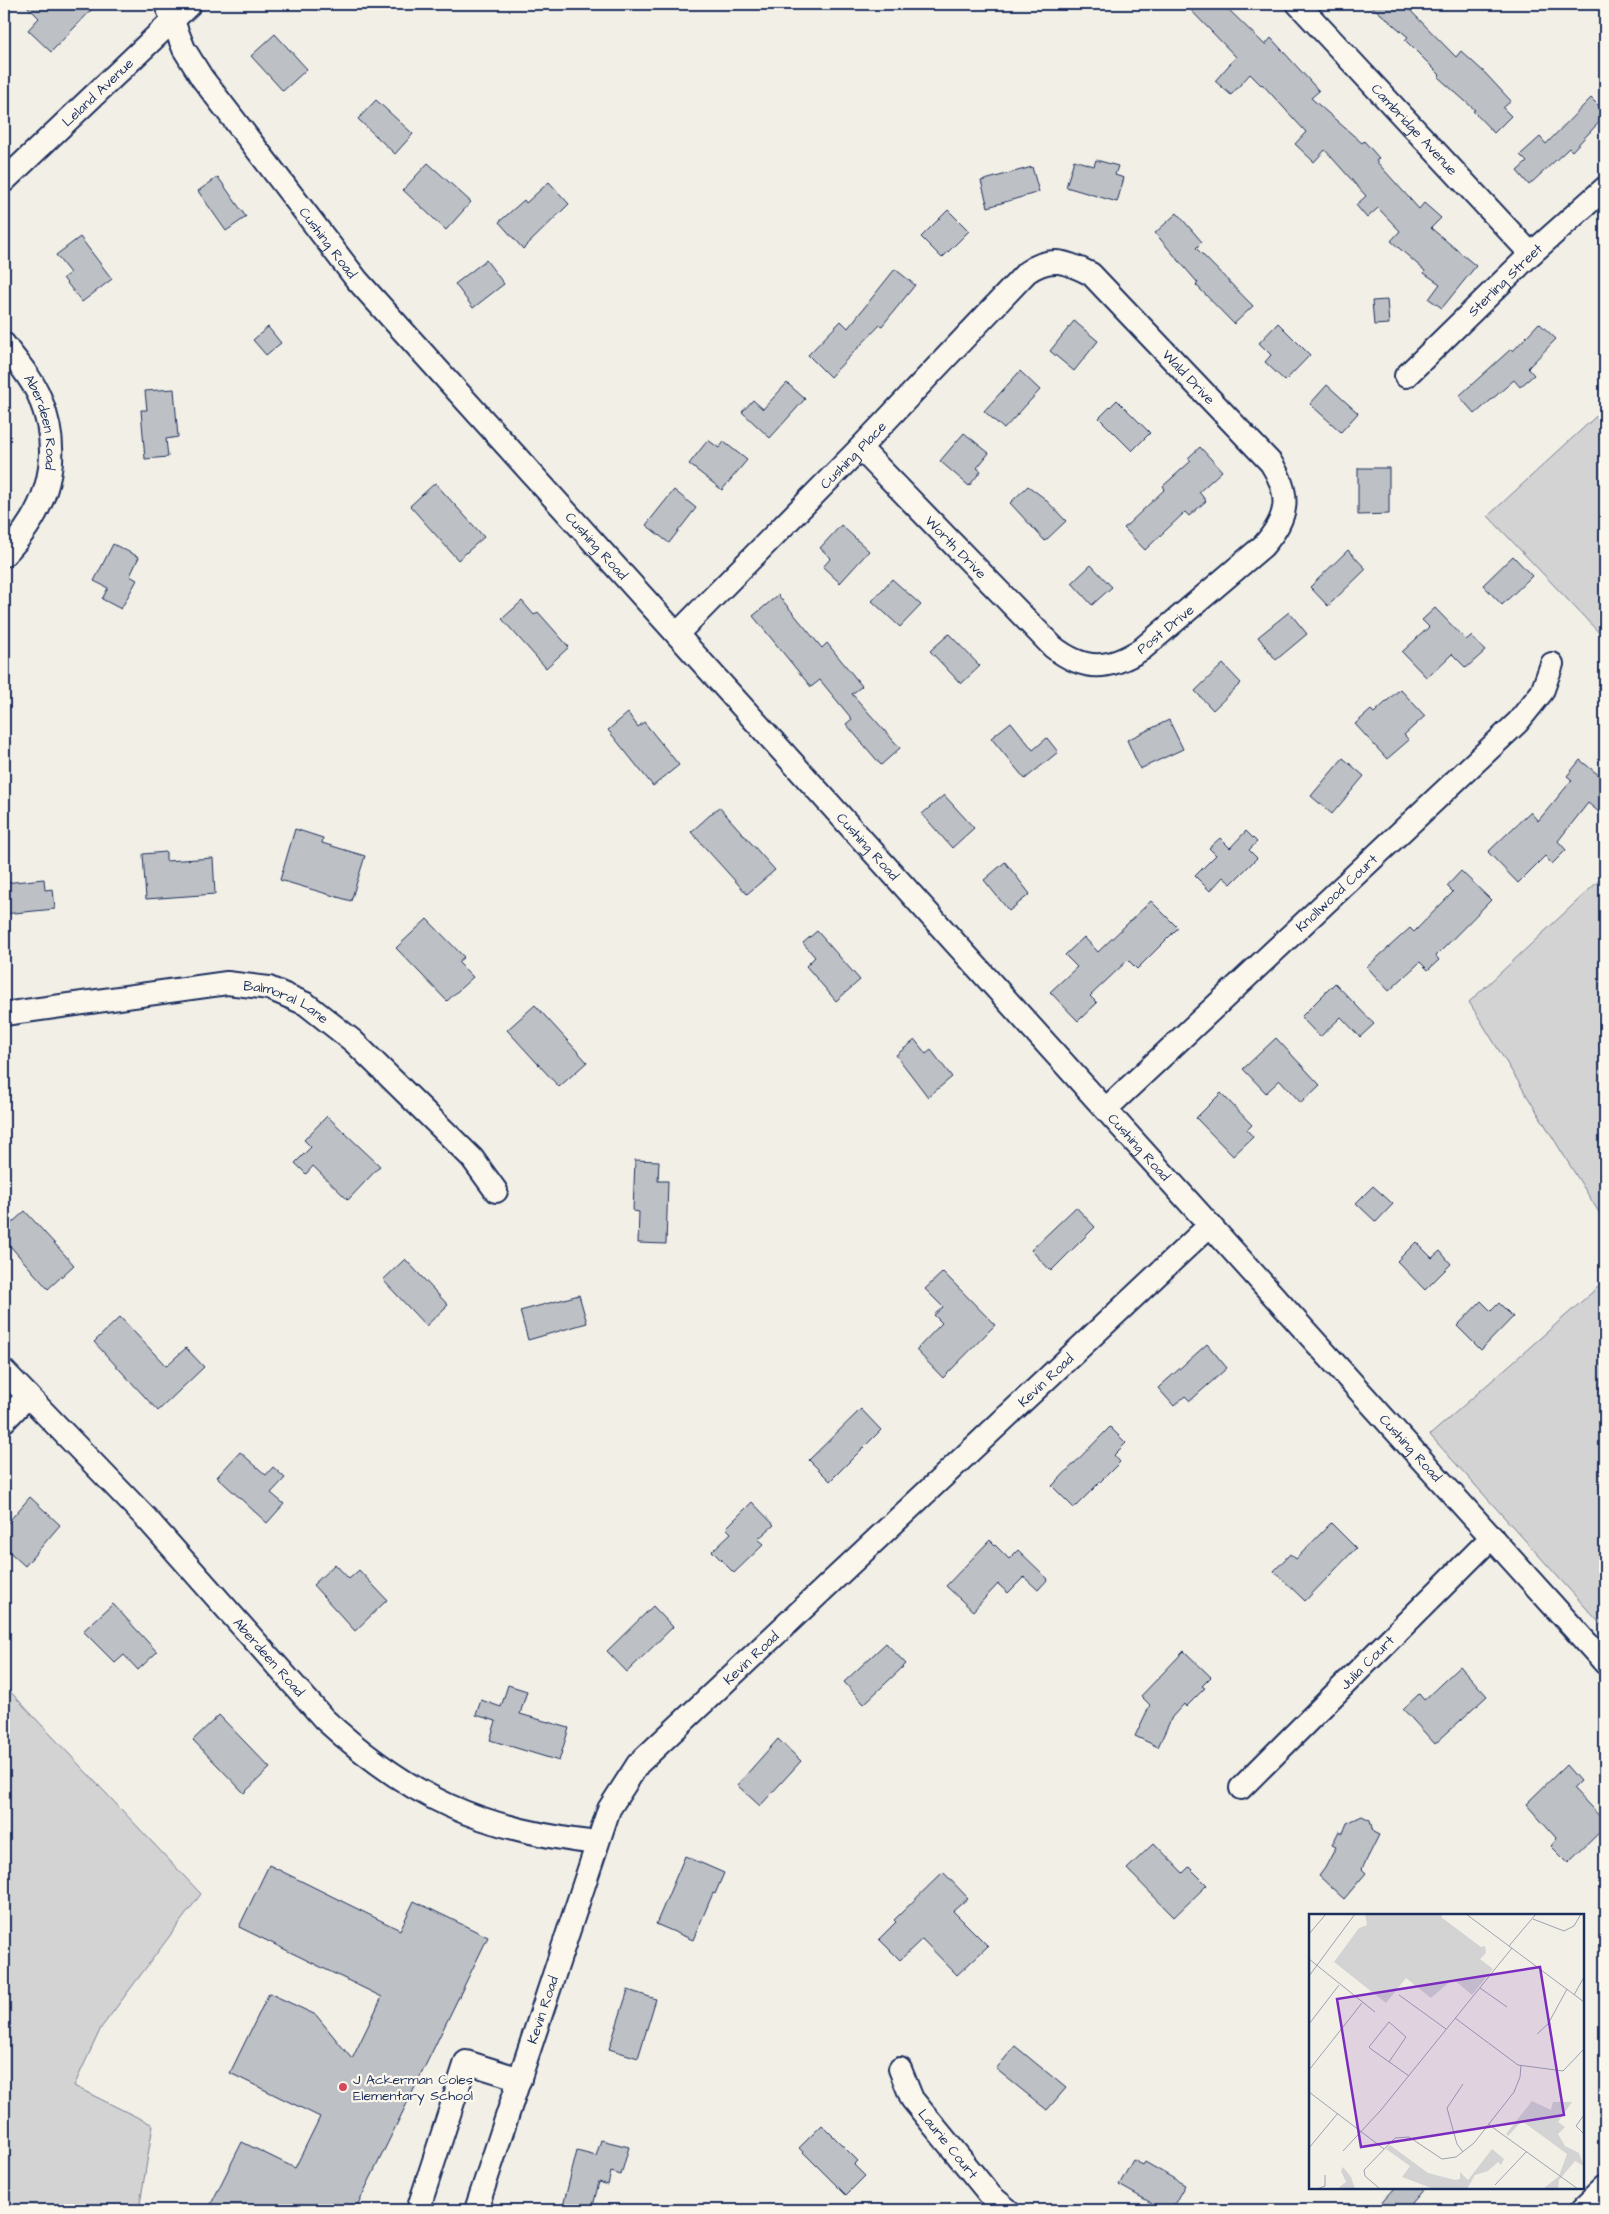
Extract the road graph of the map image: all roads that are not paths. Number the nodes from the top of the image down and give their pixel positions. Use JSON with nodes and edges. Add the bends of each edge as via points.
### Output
{"nodes":[{"id":1,"x":190,"y":4,"type":"edge"},
{"id":2,"x":1298,"y":4,"type":"edge"},
{"id":3,"x":170,"y":11,"type":"edge"},
{"id":4,"x":4,"y":181,"type":"edge"},
{"id":5,"x":1605,"y":188,"type":"edge"},
{"id":6,"x":1531,"y":254,"type":"junction"},
{"id":7,"x":1027,"y":272,"type":"joint"},
{"id":8,"x":4,"y":344,"type":"edge"},
{"id":9,"x":1406,"y":376,"type":"dead end"},
{"id":10,"x":860,"y":448,"type":"junction"},
{"id":11,"x":1263,"y":546,"type":"joint"},
{"id":12,"x":4,"y":555,"type":"edge"},
{"id":13,"x":677,"y":634,"type":"junction"},
{"id":14,"x":1053,"y":646,"type":"joint"},
{"id":15,"x":1552,"y":664,"type":"dead end"},
{"id":16,"x":4,"y":1014,"type":"edge"},
{"id":17,"x":1106,"y":1109,"type":"junction"},
{"id":18,"x":496,"y":1191,"type":"dead end"},
{"id":19,"x":1210,"y":1226,"type":"junction"},
{"id":20,"x":4,"y":1371,"type":"edge"},
{"id":21,"x":28,"y":1396,"type":"junction"},
{"id":22,"x":4,"y":1421,"type":"edge"},
{"id":23,"x":1492,"y":1537,"type":"junction"},
{"id":24,"x":1605,"y":1662,"type":"edge"},
{"id":25,"x":1241,"y":1788,"type":"dead end"},
{"id":26,"x":597,"y":1844,"type":"junction"},
{"id":27,"x":900,"y":2070,"type":"dead end"},
{"id":28,"x":520,"y":2080,"type":"junction"},
{"id":29,"x":1605,"y":2188,"type":"edge"},
{"id":30,"x":418,"y":2210,"type":"edge"},
{"id":31,"x":476,"y":2210,"type":"edge"},
{"id":32,"x":1008,"y":2210,"type":"edge"},
{"id":33,"x":1582,"y":2210,"type":"edge"}],
"edges":[{"from":1,"to":3,"type":"street","name":"Leland Avenue"},
{"from":2,"to":6,"type":"street","name":"Cambridge Avenue"},
{"from":3,"to":4,"type":"street","name":"Leland Avenue"},
{"from":3,"to":13,"type":"street","name":"Cushing Road","via":[[184,49],[202,78],[357,280]]},
{"from":5,"to":6,"type":"street","name":"Sterling Street"},
{"from":6,"to":9,"type":"street","name":"Sterling Street"},
{"from":7,"to":10,"type":"street","name":"Cushing Place"},
{"from":7,"to":11,"type":"street","name":"Wald Drive","via":[[1047,261],[1062,262],[1091,274],[1271,464],[1281,478],[1284,513],[1277,530]]},
{"from":8,"to":12,"type":"street","name":"Aberdeen Road","via":[[40,397],[49,424],[51,465],[40,506],[27,530]]},
{"from":10,"to":13,"type":"street","name":"Cushing Place"},
{"from":10,"to":14,"type":"street","name":"Worth Drive"},
{"from":11,"to":14,"type":"street","name":"Post Drive","via":[[1142,649],[1123,661],[1089,665],[1076,661]]},
{"from":13,"to":17,"type":"street","name":"Cushing Road"},
{"from":15,"to":17,"type":"street","name":"Knollwood Court","via":[[1542,692],[1518,722]]},
{"from":16,"to":18,"type":"street","name":"Balmoral Lane","via":[[227,984],[269,988],[306,1004],[353,1041],[472,1158]]},
{"from":17,"to":19,"type":"street","name":"Cushing Road"},
{"from":19,"to":23,"type":"street","name":"Cushing Road"},
{"from":19,"to":26,"type":"street","name":"Kevin Road","via":[[638,1764],[609,1809]]},
{"from":20,"to":21,"type":"street","name":"Aberdeen Road"},
{"from":21,"to":22,"type":"street"},
{"from":21,"to":26,"type":"street","name":"Aberdeen Road","via":[[147,1519],[324,1719],[356,1749],[422,1793],[469,1815],[554,1839]]},
{"from":23,"to":24,"type":"street","name":"Cushing Road"},
{"from":23,"to":25,"type":"street","name":"Julia Court"},
{"from":26,"to":28,"type":"street","name":"Kevin Road"},
{"from":27,"to":32,"type":"street","name":"Laurie Court","via":[[912,2099],[991,2196]]},
{"from":28,"to":30,"type":"street","via":[[466,2062]]},
{"from":28,"to":31,"type":"street","name":"Kevin Road"},
{"from":29,"to":33,"type":"street"}]}
